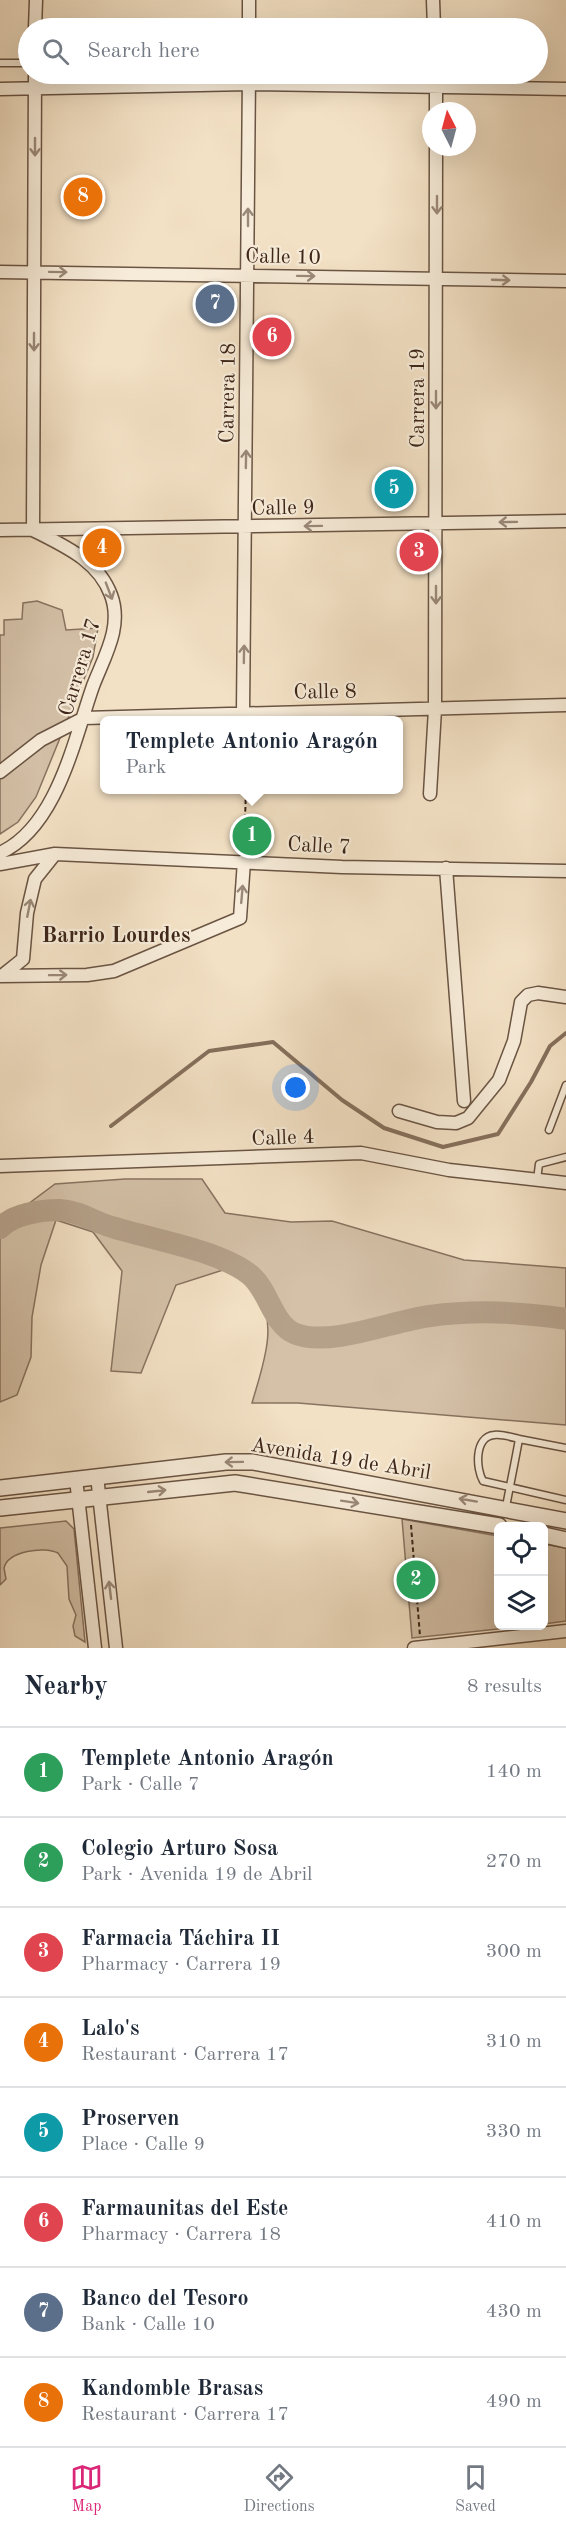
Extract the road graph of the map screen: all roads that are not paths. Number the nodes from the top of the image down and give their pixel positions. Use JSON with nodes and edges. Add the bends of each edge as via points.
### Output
{"nodes":[{"id":1,"x":36,"y":0,"type":"edge"},
{"id":2,"x":249,"y":0,"type":"edge"},
{"id":3,"x":433,"y":0,"type":"edge"},
{"id":4,"x":35,"y":18,"type":"edge"},
{"id":5,"x":249,"y":18,"type":"edge"},
{"id":6,"x":434,"y":18,"type":"edge"},
{"id":7,"x":0,"y":63,"type":"edge"},
{"id":8,"x":18,"y":63,"type":"edge"},
{"id":9,"x":35,"y":84,"type":"edge"},
{"id":10,"x":130,"y":84,"type":"edge"},
{"id":11,"x":249,"y":84,"type":"edge"},
{"id":12,"x":436,"y":84,"type":"edge"},
{"id":13,"x":494,"y":84,"type":"edge"},
{"id":14,"x":35,"y":88,"type":"junction"},
{"id":15,"x":0,"y":89,"type":"edge"},
{"id":16,"x":566,"y":89,"type":"edge"},
{"id":17,"x":436,"y":102,"type":"edge"},
{"id":18,"x":436,"y":156,"type":"edge"},
{"id":19,"x":0,"y":272,"type":"edge"},
{"id":20,"x":34,"y":272,"type":"junction"},
{"id":21,"x":248,"y":275,"type":"junction"},
{"id":22,"x":437,"y":278,"type":"junction"},
{"id":23,"x":566,"y":281,"type":"edge"},
{"id":24,"x":566,"y":521,"type":"edge"},
{"id":25,"x":436,"y":523,"type":"junction"},
{"id":26,"x":245,"y":527,"type":"junction"},
{"id":27,"x":0,"y":530,"type":"edge"},
{"id":28,"x":33,"y":530,"type":"junction"},
{"id":29,"x":566,"y":705,"type":"edge"},
{"id":30,"x":435,"y":709,"type":"junction"},
{"id":31,"x":243,"y":713,"type":"junction"},
{"id":32,"x":148,"y":716,"type":"edge"},
{"id":33,"x":100,"y":717,"type":"edge"},
{"id":34,"x":84,"y":718,"type":"junction"},
{"id":35,"x":0,"y":772,"type":"edge"},
{"id":36,"x":430,"y":794,"type":"dead end"},
{"id":37,"x":0,"y":852,"type":"edge"},
{"id":38,"x":55,"y":854,"type":"junction"},
{"id":39,"x":244,"y":861,"type":"junction"},
{"id":40,"x":0,"y":864,"type":"edge"},
{"id":41,"x":446,"y":868,"type":"junction"},
{"id":42,"x":566,"y":871,"type":"edge"},
{"id":43,"x":1,"y":976,"type":"edge"},
{"id":44,"x":566,"y":997,"type":"edge"},
{"id":45,"x":566,"y":1085,"type":"edge"},
{"id":46,"x":464,"y":1101,"type":"dead end"},
{"id":47,"x":399,"y":1111,"type":"dead end"},
{"id":48,"x":549,"y":1130,"type":"dead end"},
{"id":49,"x":566,"y":1157,"type":"edge"},
{"id":50,"x":0,"y":1166,"type":"edge"},
{"id":51,"x":537,"y":1180,"type":"junction"},
{"id":52,"x":566,"y":1183,"type":"edge"},
{"id":53,"x":519,"y":1439,"type":"junction"},
{"id":54,"x":566,"y":1448,"type":"edge"},
{"id":55,"x":97,"y":1476,"type":"junction"},
{"id":56,"x":76,"y":1479,"type":"junction"},
{"id":57,"x":0,"y":1488,"type":"edge"},
{"id":58,"x":510,"y":1488,"type":"junction"},
{"id":59,"x":99,"y":1498,"type":"junction"},
{"id":60,"x":78,"y":1500,"type":"junction"},
{"id":61,"x":566,"y":1500,"type":"edge"},
{"id":62,"x":506,"y":1507,"type":"junction"},
{"id":63,"x":0,"y":1508,"type":"edge"},
{"id":64,"x":566,"y":1521,"type":"edge"},
{"id":65,"x":494,"y":1526,"type":"edge"},
{"id":66,"x":548,"y":1536,"type":"edge"},
{"id":67,"x":566,"y":1540,"type":"edge"},
{"id":68,"x":566,"y":1631,"type":"edge"},
{"id":69,"x":417,"y":1643,"type":"edge"},
{"id":70,"x":448,"y":1646,"type":"edge"},
{"id":71,"x":95,"y":1648,"type":"edge"},
{"id":72,"x":116,"y":1648,"type":"edge"}],
"edges":[{"from":1,"to":4,"type":"street"},
{"from":2,"to":5,"type":"street"},
{"from":3,"to":6,"type":"street"},
{"from":7,"to":8,"type":"lane"},
{"from":9,"to":14,"type":"street"},
{"from":10,"to":14,"type":"street"},
{"from":21,"to":11,"type":"street","name":"Carrera 18","one_way":true},
{"from":12,"to":17,"type":"street"},
{"from":13,"to":16,"type":"street"},
{"from":14,"to":15,"type":"street"},
{"from":14,"to":20,"type":"street","one_way":true},
{"from":18,"to":22,"type":"street","name":"Carrera 19","one_way":true},
{"from":19,"to":20,"type":"street","name":"Calle 10"},
{"from":20,"to":21,"type":"street","name":"Calle 10","one_way":true},
{"from":20,"to":28,"type":"street","one_way":true},
{"from":21,"to":22,"type":"street","name":"Calle 10","one_way":true},
{"from":26,"to":21,"type":"street","name":"Carrera 18","one_way":true},
{"from":22,"to":23,"type":"street","name":"Calle 10","one_way":true},
{"from":22,"to":25,"type":"street","name":"Carrera 19","one_way":true},
{"from":24,"to":25,"type":"street","name":"Calle 9","one_way":true},
{"from":25,"to":26,"type":"street","name":"Calle 9","one_way":true},
{"from":25,"to":30,"type":"street","name":"Carrera 19","one_way":true},
{"from":26,"to":28,"type":"street","name":"Calle 9"},
{"from":31,"to":26,"type":"street","name":"Carrera 18","one_way":true},
{"from":27,"to":28,"type":"street","name":"Calle 9"},
{"from":28,"to":34,"type":"street","name":"Carrera 17","one_way":true,"via":[[89,562],[112,597],[115,618],[111,641]]},
{"from":29,"to":30,"type":"street","name":"Calle 8"},
{"from":30,"to":31,"type":"street","name":"Calle 8"},
{"from":30,"to":36,"type":"street","name":"Carrera 19"},
{"from":31,"to":32,"type":"street","name":"Calle 8"},
{"from":33,"to":34,"type":"street","name":"Calle 8"},
{"from":34,"to":35,"type":"street","via":[[41,740]]},
{"from":34,"to":37,"type":"street","name":"Carrera 17","via":[[69,761],[44,811],[20,840]]},
{"from":38,"to":39,"type":"street","name":"Calle 7"},
{"from":38,"to":40,"type":"street","name":"Calle 7"},
{"from":43,"to":38,"type":"street","one_way":true,"via":[[23,959],[35,879]]},
{"from":39,"to":41,"type":"street","name":"Calle 7"},
{"from":43,"to":39,"type":"street","one_way":true,"via":[[114,971],[240,918]]},
{"from":41,"to":42,"type":"street","name":"Calle 7"},
{"from":41,"to":46,"type":"street"},
{"from":44,"to":47,"type":"street","via":[[538,993],[521,1002],[514,1041],[499,1080],[468,1119],[436,1122]]},
{"from":45,"to":48,"type":"lane"},
{"from":49,"to":51,"type":"lane","via":[[539,1164]]},
{"from":50,"to":51,"type":"street","name":"Calle 4","via":[[361,1154]]},
{"from":51,"to":52,"type":"street","name":"Calle 4"},
{"from":53,"to":54,"type":"lane"},
{"from":53,"to":58,"type":"lane"},
{"from":53,"to":58,"type":"lane","via":[[494,1435],[481,1443],[478,1472],[483,1481]]},
{"from":55,"to":56,"type":"street","name":"Avenida 19 de Abril"},
{"from":55,"to":59,"type":"street"},
{"from":62,"to":55,"type":"street","name":"Avenida 19 de Abril","one_way":true,"via":[[253,1462]]},
{"from":56,"to":57,"type":"street","name":"Avenida 19 de Abril"},
{"from":56,"to":60,"type":"street"},
{"from":58,"to":61,"type":"lane"},
{"from":58,"to":62,"type":"lane"},
{"from":59,"to":60,"type":"street","name":"Avenida 19 de Abril"},
{"from":59,"to":65,"type":"street","name":"Avenida 19 de Abril","one_way":true,"via":[[235,1483]]},
{"from":72,"to":59,"type":"street","one_way":true},
{"from":60,"to":63,"type":"street","name":"Avenida 19 de Abril"},
{"from":60,"to":71,"type":"street"},
{"from":62,"to":64,"type":"street","name":"Avenida 19 de Abril"},
{"from":66,"to":67,"type":"street"},
{"from":68,"to":70,"type":"street"},
{"from":69,"to":70,"type":"street"}]}
